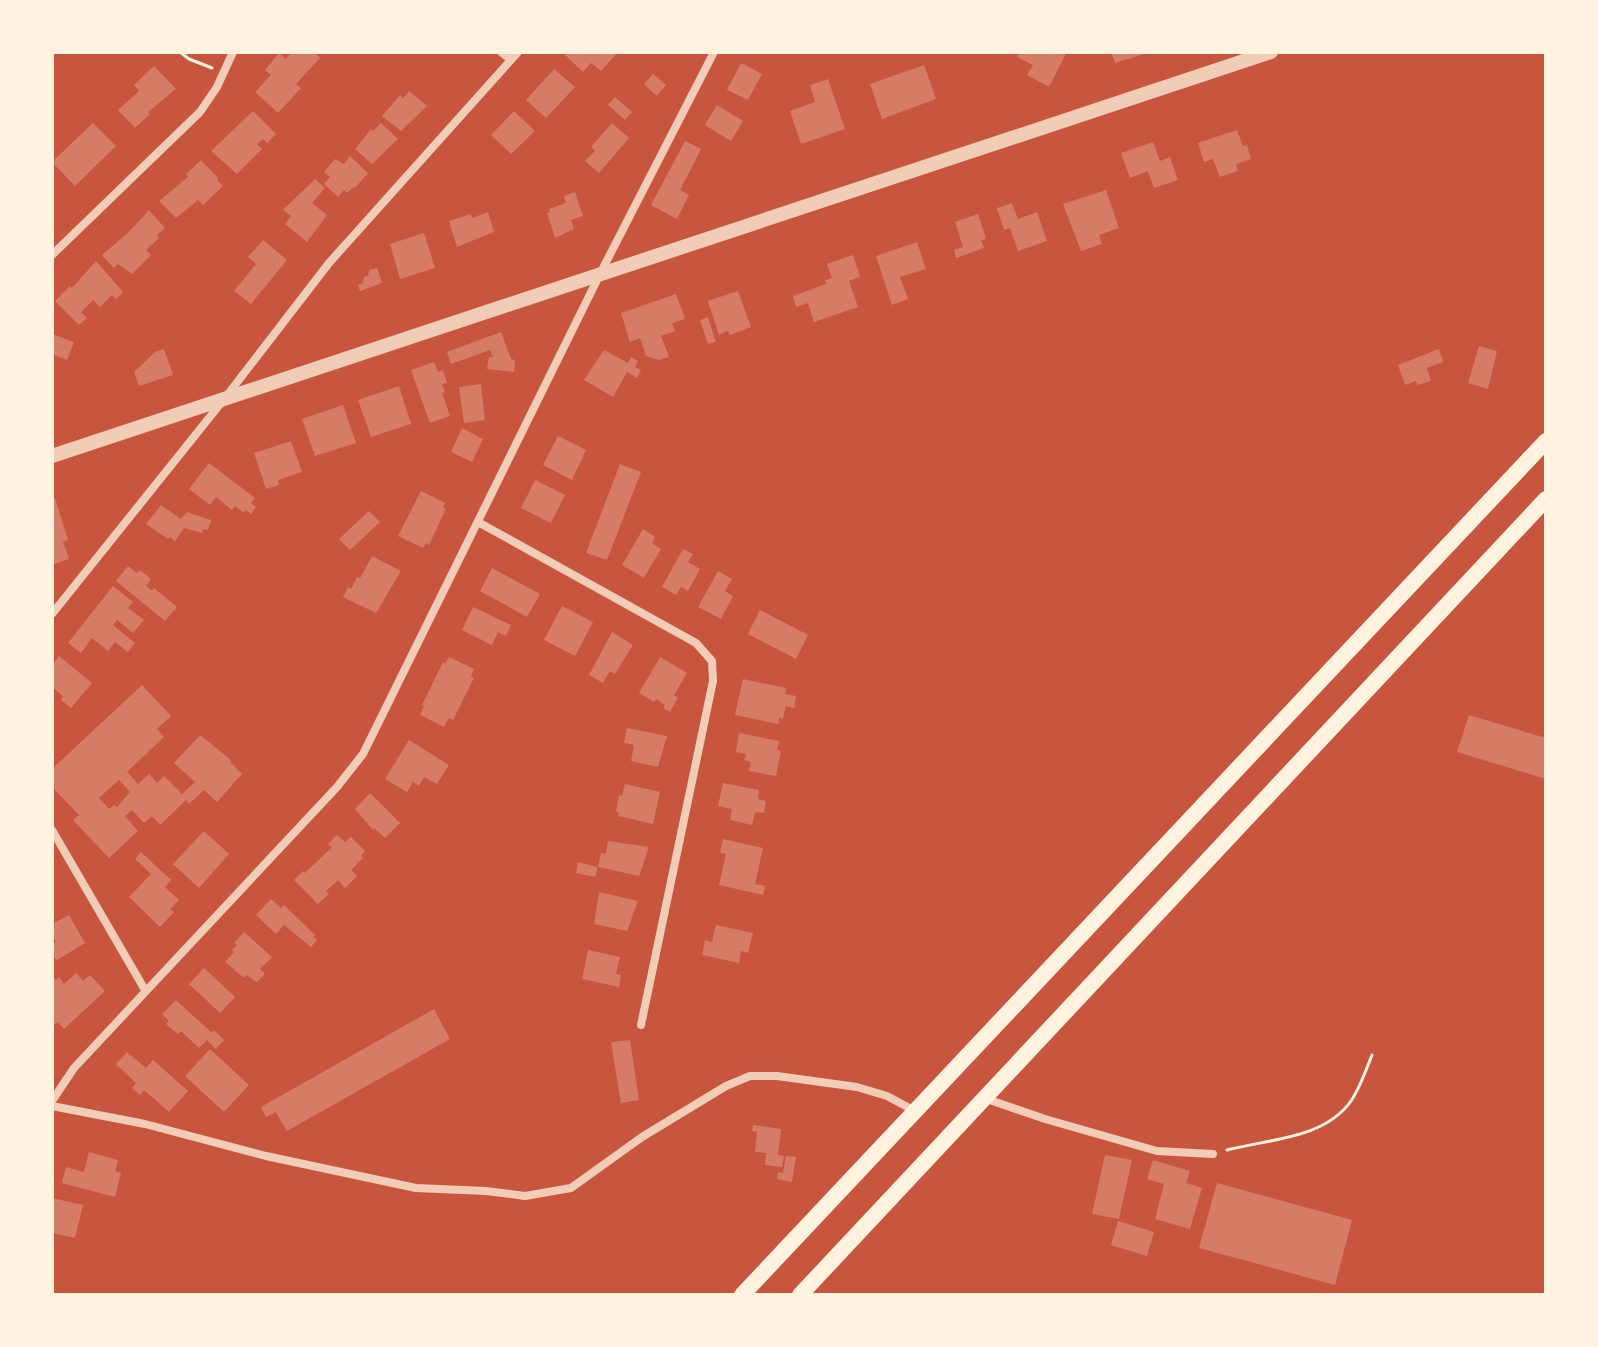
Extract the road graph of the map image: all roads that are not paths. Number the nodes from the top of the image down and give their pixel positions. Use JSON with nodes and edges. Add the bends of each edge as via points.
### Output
{"nodes":[{"id":1,"x":233,"y":52,"type":"edge"},
{"id":2,"x":501,"y":52,"type":"edge"},
{"id":3,"x":518,"y":52,"type":"edge"},
{"id":4,"x":714,"y":52,"type":"edge"},
{"id":5,"x":1271,"y":52,"type":"edge"},
{"id":6,"x":511,"y":60,"type":"junction"},
{"id":7,"x":52,"y":255,"type":"edge"},
{"id":8,"x":600,"y":274,"type":"junction"},
{"id":9,"x":225,"y":398,"type":"junction"},
{"id":10,"x":1546,"y":441,"type":"edge"},
{"id":11,"x":52,"y":456,"type":"edge"},
{"id":12,"x":1546,"y":499,"type":"edge"},
{"id":13,"x":478,"y":522,"type":"junction"},
{"id":14,"x":52,"y":614,"type":"edge"},
{"id":15,"x":52,"y":830,"type":"edge"},
{"id":16,"x":145,"y":990,"type":"junction"},
{"id":17,"x":641,"y":1025,"type":"dead end"},
{"id":18,"x":983,"y":1097,"type":"junction"},
{"id":19,"x":52,"y":1103,"type":"edge"},
{"id":20,"x":915,"y":1111,"type":"junction"},
{"id":21,"x":1213,"y":1154,"type":"road end"},
{"id":22,"x":742,"y":1295,"type":"edge"},
{"id":23,"x":800,"y":1295,"type":"edge"}],
"edges":[{"from":1,"to":7,"type":"street","via":[[200,112]]},
{"from":2,"to":6,"type":"street"},
{"from":3,"to":6,"type":"street"},
{"from":4,"to":8,"type":"street"},
{"from":5,"to":8,"type":"street"},
{"from":6,"to":9,"type":"street","via":[[329,263]]},
{"from":8,"to":9,"type":"street"},
{"from":8,"to":13,"type":"street"},
{"from":9,"to":11,"type":"street"},
{"from":9,"to":14,"type":"street"},
{"from":10,"to":20,"type":"main road"},
{"from":12,"to":18,"type":"main road"},
{"from":13,"to":16,"type":"street","via":[[363,754]]},
{"from":13,"to":17,"type":"street","via":[[696,643],[712,661],[713,681]]},
{"from":15,"to":16,"type":"street"},
{"from":16,"to":19,"type":"street","via":[[74,1068]]},
{"from":18,"to":21,"type":"street","via":[[1157,1151]]},
{"from":18,"to":23,"type":"main road"},
{"from":19,"to":20,"type":"street","via":[[416,1188],[525,1196],[571,1188],[642,1137],[750,1076],[857,1087]]},
{"from":20,"to":22,"type":"main road"}]}
